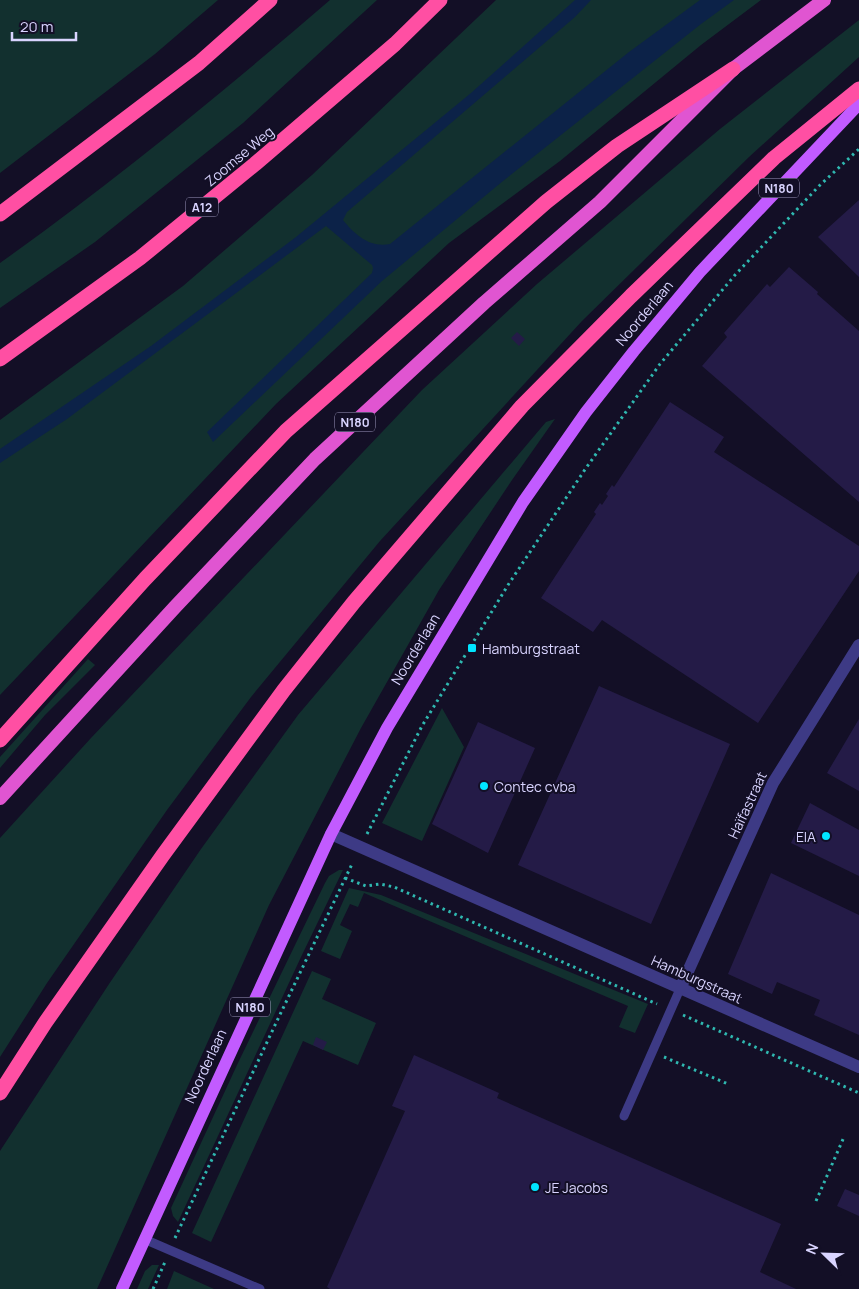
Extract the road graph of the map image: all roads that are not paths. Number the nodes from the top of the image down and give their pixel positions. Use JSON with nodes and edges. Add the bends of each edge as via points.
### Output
{"nodes":[{"id":1,"x":270,"y":0,"type":"edge"},
{"id":2,"x":440,"y":0,"type":"edge"},
{"id":3,"x":824,"y":0,"type":"edge"},
{"id":4,"x":734,"y":69,"type":"junction"},
{"id":5,"x":859,"y":89,"type":"edge"},
{"id":6,"x":859,"y":104,"type":"edge"},
{"id":7,"x":0,"y":214,"type":"edge"},
{"id":8,"x":0,"y":359,"type":"edge"},
{"id":9,"x":859,"y":645,"type":"edge"},
{"id":10,"x":0,"y":740,"type":"edge"},
{"id":11,"x":0,"y":798,"type":"edge"},
{"id":12,"x":331,"y":834,"type":"junction"},
{"id":13,"x":680,"y":989,"type":"junction"},
{"id":14,"x":859,"y":1068,"type":"edge"},
{"id":15,"x":0,"y":1093,"type":"edge"},
{"id":16,"x":624,"y":1116,"type":"dead end"},
{"id":17,"x":144,"y":1239,"type":"junction"},
{"id":18,"x":122,"y":1289,"type":"edge"},
{"id":19,"x":260,"y":1289,"type":"edge"}],
"edges":[{"from":1,"to":7,"type":"highway","via":[[199,63]]},
{"from":2,"to":8,"type":"highway","name":"Zoomse Weg","number":"A12","via":[[395,44],[171,233]]},
{"from":3,"to":4,"type":"highway","number":"N180"},
{"from":4,"to":10,"type":"highway","via":[[618,146],[546,202],[286,431],[145,579]]},
{"from":4,"to":11,"type":"highway","number":"N180","via":[[600,202],[484,303],[315,459]]},
{"from":5,"to":15,"type":"highway","via":[[774,158],[522,406],[354,602],[278,698],[163,855]]},
{"from":6,"to":12,"type":"main road","name":"Noorderlaan","number":"N180","via":[[700,272],[586,412],[498,543],[387,728]]},
{"from":9,"to":13,"type":"street","name":"Haïfastraat","via":[[773,782]]},
{"from":12,"to":13,"type":"street","name":"Hamburgstraat"},
{"from":12,"to":17,"type":"main road","name":"Noorderlaan","number":"N180"},
{"from":13,"to":14,"type":"street","name":"Hamburgstraat"},
{"from":13,"to":16,"type":"lane"},
{"from":17,"to":18,"type":"main road","name":"Noorderlaan","number":"N180"},
{"from":17,"to":19,"type":"lane"}]}
